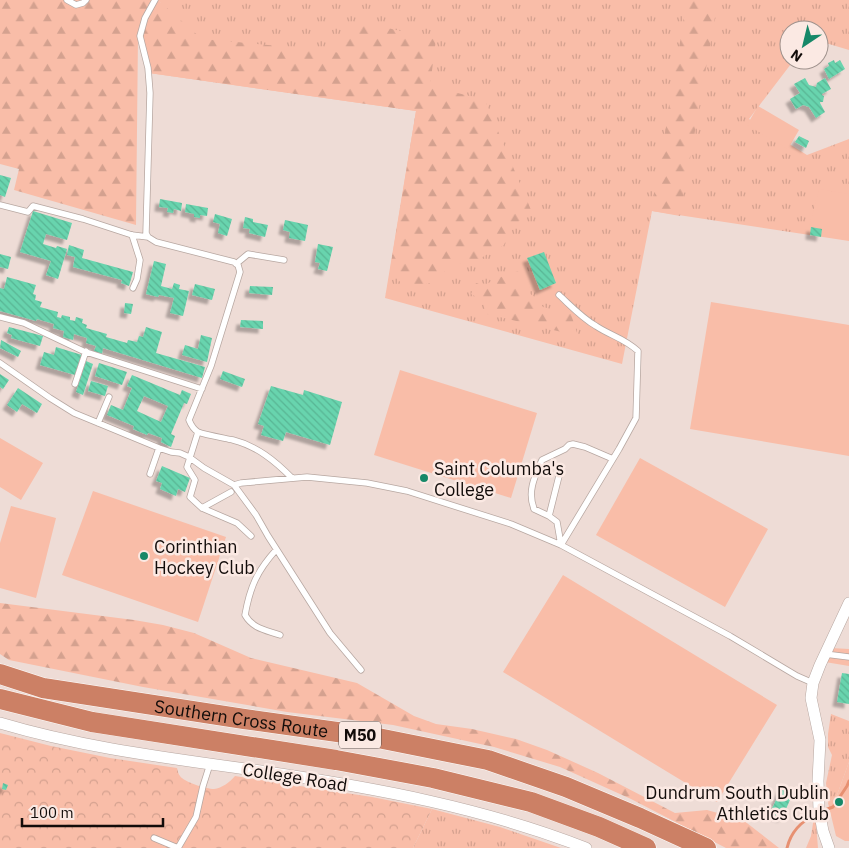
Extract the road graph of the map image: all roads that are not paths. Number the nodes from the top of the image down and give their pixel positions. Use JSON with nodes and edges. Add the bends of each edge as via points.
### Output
{"nodes":[{"id":1,"x":67,"y":0,"type":"edge"},
{"id":2,"x":86,"y":0,"type":"edge"},
{"id":3,"x":155,"y":0,"type":"edge"},
{"id":4,"x":0,"y":205,"type":"edge"},
{"id":5,"x":132,"y":235,"type":"junction"},
{"id":6,"x":148,"y":237,"type":"junction"},
{"id":7,"x":284,"y":260,"type":"dead end"},
{"id":8,"x":236,"y":264,"type":"junction"},
{"id":9,"x":133,"y":288,"type":"dead end"},
{"id":10,"x":559,"y":295,"type":"dead end"},
{"id":11,"x":0,"y":316,"type":"edge"},
{"id":12,"x":86,"y":351,"type":"junction"},
{"id":13,"x":0,"y":363,"type":"edge"},
{"id":14,"x":75,"y":384,"type":"dead end"},
{"id":15,"x":202,"y":389,"type":"junction"},
{"id":16,"x":109,"y":397,"type":"dead end"},
{"id":17,"x":98,"y":423,"type":"junction"},
{"id":18,"x":198,"y":432,"type":"junction"},
{"id":19,"x":160,"y":448,"type":"junction"},
{"id":20,"x":189,"y":457,"type":"junction"},
{"id":21,"x":613,"y":460,"type":"junction"},
{"id":22,"x":150,"y":474,"type":"dead end"},
{"id":23,"x":559,"y":476,"type":"dead end"},
{"id":24,"x":292,"y":478,"type":"junction"},
{"id":25,"x":234,"y":485,"type":"junction"},
{"id":26,"x":231,"y":492,"type":"dead end"},
{"id":27,"x":202,"y":508,"type":"junction"},
{"id":28,"x":549,"y":516,"type":"junction"},
{"id":29,"x":251,"y":536,"type":"dead end"},
{"id":30,"x":560,"y":546,"type":"junction"},
{"id":31,"x":276,"y":550,"type":"junction"},
{"id":32,"x":849,"y":603,"type":"edge"},
{"id":33,"x":280,"y":635,"type":"dead end"},
{"id":34,"x":825,"y":654,"type":"junction"},
{"id":35,"x":849,"y":657,"type":"edge"},
{"id":36,"x":360,"y":670,"type":"dead end"},
{"id":37,"x":0,"y":674,"type":"edge"},
{"id":38,"x":813,"y":683,"type":"junction"},
{"id":39,"x":0,"y":699,"type":"edge"},
{"id":40,"x":0,"y":723,"type":"edge"},
{"id":41,"x":210,"y":764,"type":"junction"},
{"id":42,"x":154,"y":838,"type":"dead end"},
{"id":43,"x":178,"y":848,"type":"edge"},
{"id":44,"x":586,"y":848,"type":"edge"},
{"id":45,"x":646,"y":848,"type":"edge"},
{"id":46,"x":706,"y":848,"type":"edge"},
{"id":47,"x":829,"y":848,"type":"edge"}],
"edges":[{"from":1,"to":2,"type":"lane","via":[[76,5]]},
{"from":3,"to":6,"type":"lane","via":[[140,36],[150,93]]},
{"from":4,"to":5,"type":"lane","via":[[28,212],[34,206]]},
{"from":5,"to":6,"type":"lane"},
{"from":5,"to":9,"type":"lane","via":[[140,260]]},
{"from":6,"to":8,"type":"lane"},
{"from":7,"to":8,"type":"lane","via":[[248,254]]},
{"from":8,"to":15,"type":"lane","via":[[240,272]]},
{"from":10,"to":21,"type":"lane","via":[[596,326],[638,351],[636,418]]},
{"from":11,"to":12,"type":"lane","via":[[24,323]]},
{"from":12,"to":14,"type":"lane"},
{"from":12,"to":15,"type":"lane"},
{"from":13,"to":17,"type":"lane","via":[[50,398]]},
{"from":15,"to":18,"type":"lane","via":[[189,420]]},
{"from":16,"to":17,"type":"lane"},
{"from":17,"to":19,"type":"lane"},
{"from":18,"to":20,"type":"lane"},
{"from":18,"to":24,"type":"lane","via":[[235,440],[263,453]]},
{"from":19,"to":20,"type":"lane"},
{"from":19,"to":22,"type":"lane"},
{"from":20,"to":25,"type":"lane"},
{"from":20,"to":27,"type":"lane","via":[[187,467],[195,480],[190,497]]},
{"from":21,"to":28,"type":"lane","via":[[573,444],[542,460],[533,480],[530,500],[534,510]]},
{"from":21,"to":30,"type":"lane"},
{"from":23,"to":28,"type":"lane"},
{"from":24,"to":25,"type":"lane"},
{"from":24,"to":30,"type":"lane","via":[[367,483],[407,491],[511,524]]},
{"from":25,"to":31,"type":"lane"},
{"from":26,"to":27,"type":"lane"},
{"from":27,"to":29,"type":"lane","via":[[236,523]]},
{"from":28,"to":30,"type":"lane","via":[[557,522]]},
{"from":30,"to":38,"type":"lane"},
{"from":31,"to":33,"type":"lane","via":[[258,572],[245,615],[258,628]]},
{"from":31,"to":36,"type":"lane","via":[[330,633]]},
{"from":32,"to":34,"type":"street"},
{"from":34,"to":35,"type":"lane"},
{"from":34,"to":38,"type":"street"},
{"from":37,"to":46,"type":"highway","name":"Southern Cross Route","number":"M50","via":[[43,688],[374,737],[488,760],[574,791]]},
{"from":38,"to":47,"type":"street","via":[[811,698],[820,740],[819,810]]},
{"from":39,"to":45,"type":"highway","name":"Southern Cross Route","number":"M50","via":[[92,722],[433,778],[531,802]]},
{"from":40,"to":41,"type":"street","name":"College Road","via":[[122,751]]},
{"from":41,"to":43,"type":"lane","via":[[196,817]]},
{"from":41,"to":44,"type":"street","name":"College Road","via":[[390,792],[521,824]]},
{"from":42,"to":43,"type":"lane"}]}
